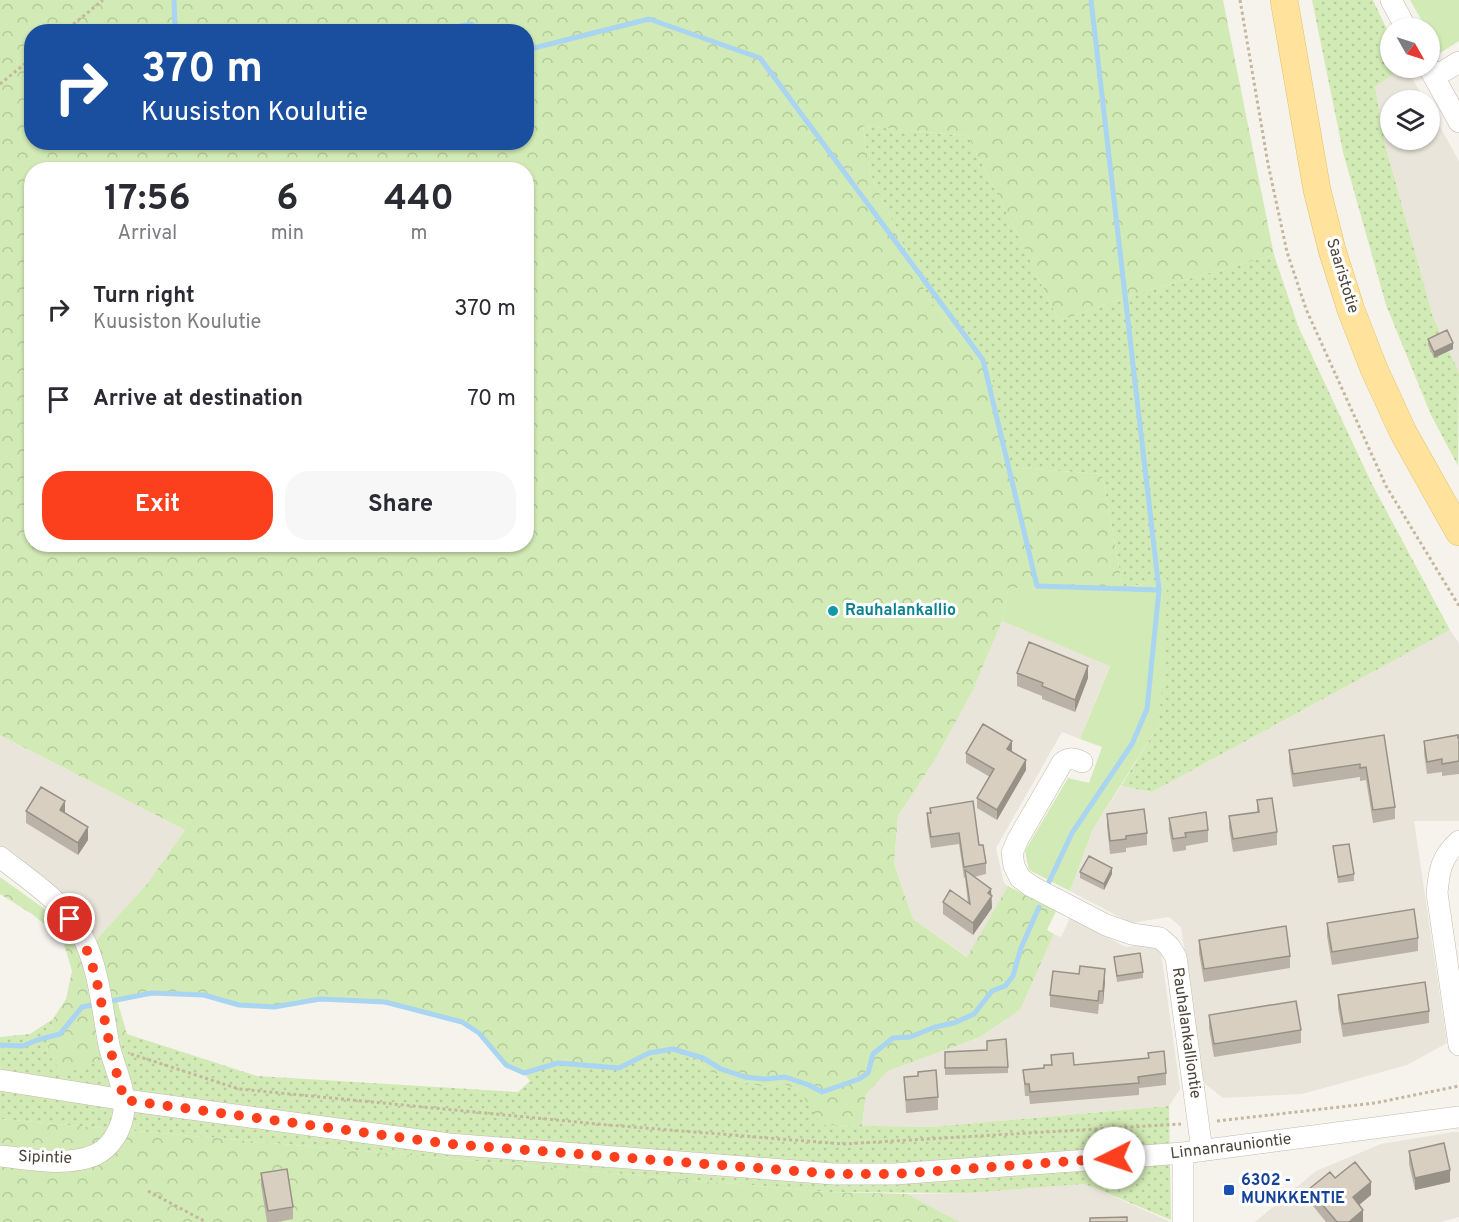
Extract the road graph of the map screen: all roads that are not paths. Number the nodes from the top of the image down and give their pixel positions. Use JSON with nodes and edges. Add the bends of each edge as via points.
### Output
{"nodes":[{"id":1,"x":1284,"y":0,"type":"edge"},
{"id":2,"x":1391,"y":0,"type":"edge"},
{"id":3,"x":1401,"y":18,"type":"edge"},
{"id":4,"x":1459,"y":62,"type":"edge"},
{"id":5,"x":1440,"y":69,"type":"edge"},
{"id":6,"x":1434,"y":78,"type":"edge"},
{"id":7,"x":1459,"y":122,"type":"edge"},
{"id":8,"x":1452,"y":502,"type":"edge"},
{"id":9,"x":1459,"y":532,"type":"edge"},
{"id":10,"x":1082,"y":762,"type":"dead end"},
{"id":11,"x":1459,"y":841,"type":"edge"},
{"id":12,"x":0,"y":857,"type":"edge"},
{"id":13,"x":1459,"y":1045,"type":"edge"},
{"id":14,"x":0,"y":1080,"type":"edge"},
{"id":15,"x":124,"y":1100,"type":"junction"},
{"id":16,"x":1459,"y":1117,"type":"edge"},
{"id":17,"x":1193,"y":1152,"type":"junction"},
{"id":18,"x":0,"y":1156,"type":"edge"},
{"id":19,"x":1183,"y":1222,"type":"edge"}],
"edges":[{"from":1,"to":8,"type":"main road","name":"Saaristotie","via":[[1317,190],[1332,250],[1374,369],[1402,432]]},
{"from":2,"to":3,"type":"street"},
{"from":4,"to":5,"type":"street"},
{"from":6,"to":7,"type":"street"},
{"from":8,"to":9,"type":"main road","name":"Saaristotie"},
{"from":10,"to":17,"type":"street","name":"Rauhalankalliontie","via":[[1073,758],[1062,763],[1018,839],[1012,853],[1014,866],[1020,878],[1031,886],[1106,925],[1160,938],[1176,957],[1198,1123]]},
{"from":11,"to":13,"type":"street","via":[[1439,870],[1437,894]]},
{"from":12,"to":15,"type":"street","via":[[59,903],[82,935],[103,1002]]},
{"from":14,"to":15,"type":"street","name":"Linnanrauniontie"},
{"from":15,"to":17,"type":"street","name":"Linnanrauniontie","via":[[449,1144],[834,1174],[895,1174]]},
{"from":15,"to":18,"type":"street","name":"Sipintie","via":[[119,1132],[96,1154],[60,1161]]},
{"from":16,"to":17,"type":"street","name":"Linnanrauniontie"},
{"from":17,"to":19,"type":"street","name":"Rauhalankalliontie"}]}
